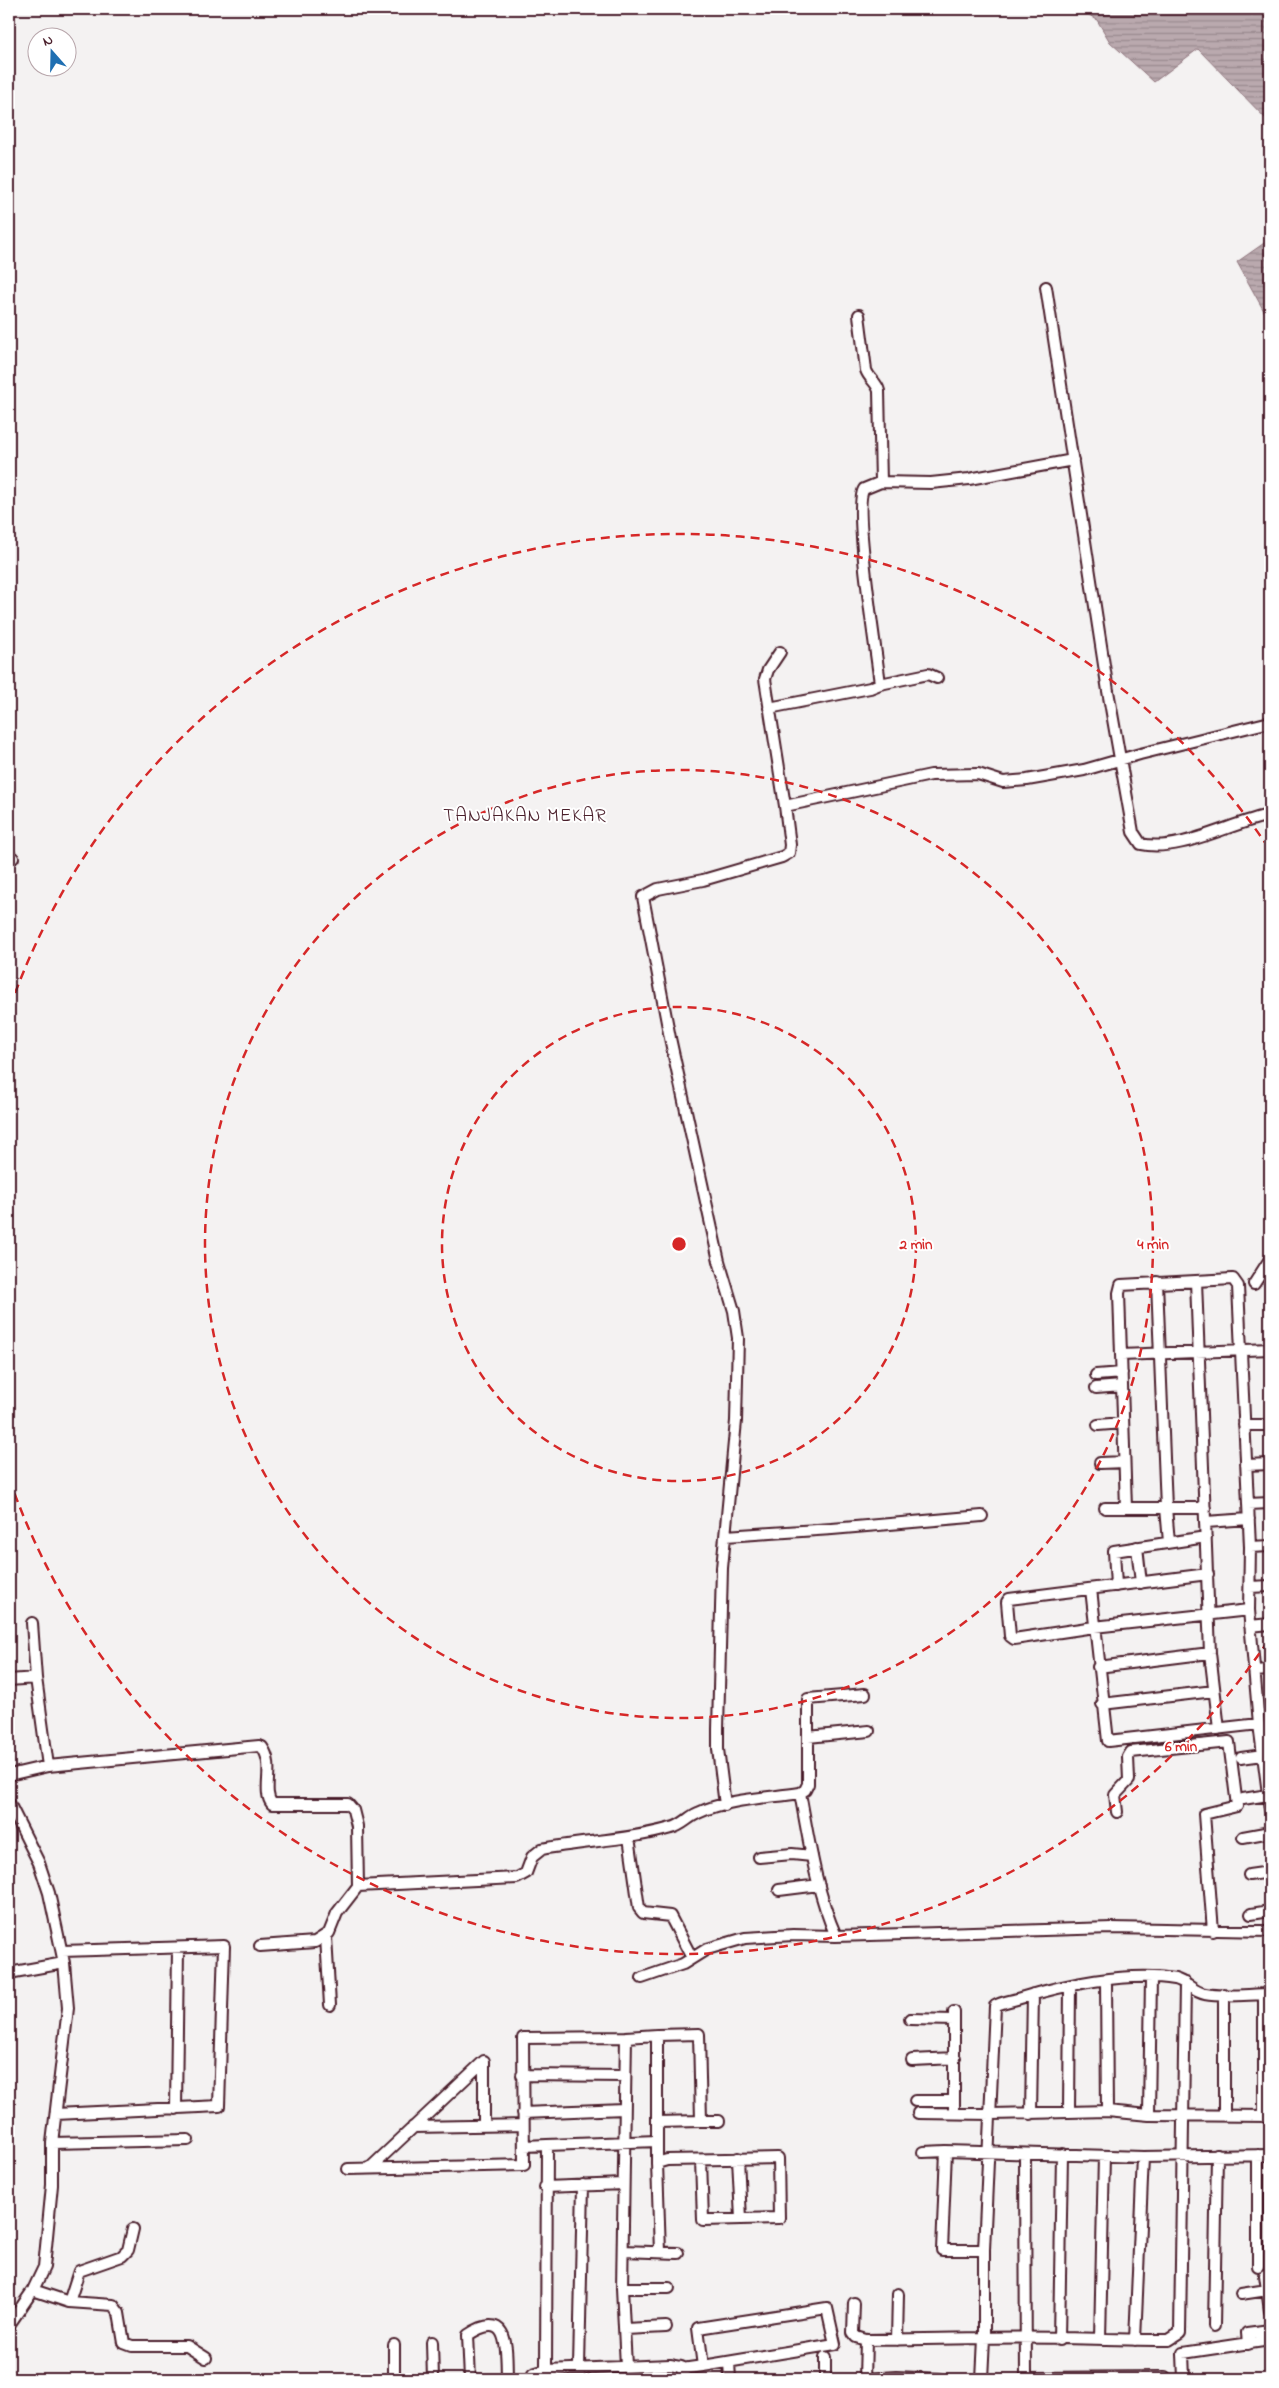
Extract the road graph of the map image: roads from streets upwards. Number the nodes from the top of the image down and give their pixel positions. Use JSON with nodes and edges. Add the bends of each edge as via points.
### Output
{"nodes":[{"id":1,"x":1046,"y":287,"type":"dead end"},
{"id":2,"x":859,"y":315,"type":"dead end"},
{"id":3,"x":1073,"y":460,"type":"junction"},
{"id":4,"x":881,"y":482,"type":"junction"},
{"id":5,"x":780,"y":652,"type":"dead end"},
{"id":6,"x":937,"y":678,"type":"dead end"},
{"id":7,"x":880,"y":684,"type":"junction"},
{"id":8,"x":768,"y":708,"type":"junction"},
{"id":9,"x":1268,"y":725,"type":"edge"},
{"id":10,"x":1121,"y":760,"type":"junction"},
{"id":11,"x":785,"y":806,"type":"junction"},
{"id":12,"x":1270,"y":815,"type":"edge"},
{"id":13,"x":1270,"y":1259,"type":"edge"},
{"id":14,"x":1196,"y":1281,"type":"junction"},
{"id":15,"x":1157,"y":1282,"type":"junction"},
{"id":16,"x":1254,"y":1284,"type":"dead end"},
{"id":17,"x":1270,"y":1349,"type":"edge"},
{"id":18,"x":1240,"y":1350,"type":"junction"},
{"id":19,"x":1199,"y":1352,"type":"junction"},
{"id":20,"x":1159,"y":1354,"type":"junction"},
{"id":21,"x":1121,"y":1356,"type":"junction"},
{"id":22,"x":1122,"y":1373,"type":"junction"},
{"id":23,"x":1096,"y":1375,"type":"dead end"},
{"id":24,"x":1122,"y":1386,"type":"junction"},
{"id":25,"x":1096,"y":1388,"type":"dead end"},
{"id":26,"x":1123,"y":1423,"type":"junction"},
{"id":27,"x":1270,"y":1424,"type":"edge"},
{"id":28,"x":1098,"y":1425,"type":"dead end"},
{"id":29,"x":1244,"y":1425,"type":"junction"},
{"id":30,"x":1124,"y":1462,"type":"junction"},
{"id":31,"x":1100,"y":1463,"type":"dead end"},
{"id":32,"x":1270,"y":1464,"type":"edge"},
{"id":33,"x":1246,"y":1465,"type":"junction"},
{"id":34,"x":1270,"y":1503,"type":"edge"},
{"id":35,"x":1248,"y":1504,"type":"junction"},
{"id":36,"x":1105,"y":1508,"type":"dead end"},
{"id":37,"x":1126,"y":1508,"type":"junction"},
{"id":38,"x":1166,"y":1508,"type":"junction"},
{"id":39,"x":1205,"y":1508,"type":"junction"},
{"id":40,"x":982,"y":1516,"type":"dead end"},
{"id":41,"x":1248,"y":1519,"type":"junction"},
{"id":42,"x":1206,"y":1522,"type":"junction"},
{"id":43,"x":726,"y":1536,"type":"junction"},
{"id":44,"x":1206,"y":1537,"type":"junction"},
{"id":45,"x":1169,"y":1542,"type":"junction"},
{"id":46,"x":1270,"y":1546,"type":"edge"},
{"id":47,"x":1137,"y":1547,"type":"junction"},
{"id":48,"x":1250,"y":1547,"type":"junction"},
{"id":49,"x":1208,"y":1574,"type":"junction"},
{"id":50,"x":1141,"y":1582,"type":"junction"},
{"id":51,"x":1116,"y":1586,"type":"junction"},
{"id":52,"x":1270,"y":1586,"type":"edge"},
{"id":53,"x":1250,"y":1587,"type":"junction"},
{"id":54,"x":1091,"y":1589,"type":"junction"},
{"id":55,"x":1249,"y":1610,"type":"junction"},
{"id":56,"x":1208,"y":1614,"type":"junction"},
{"id":57,"x":32,"y":1623,"type":"dead end"},
{"id":58,"x":1270,"y":1624,"type":"edge"},
{"id":59,"x":1250,"y":1626,"type":"junction"},
{"id":60,"x":1094,"y":1627,"type":"junction"},
{"id":61,"x":1210,"y":1652,"type":"junction"},
{"id":62,"x":1098,"y":1667,"type":"junction"},
{"id":63,"x":1270,"y":1670,"type":"edge"},
{"id":64,"x":1254,"y":1671,"type":"junction"},
{"id":65,"x":36,"y":1678,"type":"junction"},
{"id":66,"x":9,"y":1680,"type":"edge"},
{"id":67,"x":1214,"y":1691,"type":"junction"},
{"id":68,"x":865,"y":1694,"type":"dead end"},
{"id":69,"x":1102,"y":1704,"type":"junction"},
{"id":70,"x":1259,"y":1724,"type":"junction"},
{"id":71,"x":1219,"y":1729,"type":"junction"},
{"id":72,"x":869,"y":1731,"type":"dead end"},
{"id":73,"x":808,"y":1737,"type":"junction"},
{"id":74,"x":1263,"y":1755,"type":"junction"},
{"id":75,"x":1241,"y":1758,"type":"dead end"},
{"id":76,"x":48,"y":1766,"type":"junction"},
{"id":77,"x":9,"y":1775,"type":"edge"},
{"id":78,"x":800,"y":1793,"type":"junction"},
{"id":79,"x":1268,"y":1795,"type":"junction"},
{"id":80,"x":1243,"y":1799,"type":"dead end"},
{"id":81,"x":725,"y":1805,"type":"junction"},
{"id":82,"x":10,"y":1807,"type":"edge"},
{"id":83,"x":1270,"y":1809,"type":"edge"},
{"id":84,"x":1117,"y":1812,"type":"dead end"},
{"id":85,"x":1270,"y":1832,"type":"edge"},
{"id":86,"x":629,"y":1837,"type":"junction"},
{"id":87,"x":1243,"y":1837,"type":"dead end"},
{"id":88,"x":812,"y":1856,"type":"junction"},
{"id":89,"x":760,"y":1857,"type":"dead end"},
{"id":90,"x":1270,"y":1872,"type":"edge"},
{"id":91,"x":1249,"y":1875,"type":"dead end"},
{"id":92,"x":819,"y":1885,"type":"junction"},
{"id":93,"x":358,"y":1886,"type":"junction"},
{"id":94,"x":779,"y":1890,"type":"dead end"},
{"id":95,"x":1270,"y":1911,"type":"edge"},
{"id":96,"x":1251,"y":1914,"type":"dead end"},
{"id":97,"x":1213,"y":1931,"type":"junction"},
{"id":98,"x":1270,"y":1931,"type":"edge"},
{"id":99,"x":836,"y":1936,"type":"junction"},
{"id":100,"x":326,"y":1937,"type":"junction"},
{"id":101,"x":260,"y":1946,"type":"dead end"},
{"id":102,"x":178,"y":1948,"type":"junction"},
{"id":103,"x":62,"y":1951,"type":"junction"},
{"id":104,"x":692,"y":1958,"type":"junction"},
{"id":105,"x":64,"y":1964,"type":"junction"},
{"id":106,"x":9,"y":1973,"type":"edge"},
{"id":107,"x":642,"y":1978,"type":"dead end"},
{"id":108,"x":1152,"y":1978,"type":"junction"},
{"id":109,"x":1106,"y":1980,"type":"junction"},
{"id":110,"x":1185,"y":1983,"type":"junction"},
{"id":111,"x":1070,"y":1986,"type":"junction"},
{"id":112,"x":1033,"y":1994,"type":"junction"},
{"id":113,"x":1224,"y":1994,"type":"junction"},
{"id":114,"x":1267,"y":1994,"type":"edge"},
{"id":115,"x":330,"y":2005,"type":"dead end"},
{"id":116,"x":910,"y":2019,"type":"dead end"},
{"id":117,"x":657,"y":2035,"type":"junction"},
{"id":118,"x":626,"y":2037,"type":"junction"},
{"id":119,"x":955,"y":2058,"type":"junction"},
{"id":120,"x":912,"y":2060,"type":"dead end"},
{"id":121,"x":522,"y":2075,"type":"junction"},
{"id":122,"x":625,"y":2076,"type":"junction"},
{"id":123,"x":915,"y":2101,"type":"dead end"},
{"id":124,"x":954,"y":2101,"type":"junction"},
{"id":125,"x":176,"y":2108,"type":"junction"},
{"id":126,"x":624,"y":2109,"type":"junction"},
{"id":127,"x":1107,"y":2111,"type":"junction"},
{"id":128,"x":1070,"y":2112,"type":"junction"},
{"id":129,"x":523,"y":2113,"type":"junction"},
{"id":130,"x":918,"y":2113,"type":"dead end"},
{"id":131,"x":954,"y":2113,"type":"junction"},
{"id":132,"x":56,"y":2114,"type":"junction"},
{"id":133,"x":992,"y":2114,"type":"junction"},
{"id":134,"x":1031,"y":2114,"type":"junction"},
{"id":135,"x":1149,"y":2115,"type":"junction"},
{"id":136,"x":1182,"y":2116,"type":"junction"},
{"id":137,"x":1224,"y":2116,"type":"junction"},
{"id":138,"x":1267,"y":2116,"type":"edge"},
{"id":139,"x":701,"y":2121,"type":"junction"},
{"id":140,"x":719,"y":2121,"type":"dead end"},
{"id":141,"x":657,"y":2122,"type":"junction"},
{"id":142,"x":523,"y":2125,"type":"junction"},
{"id":143,"x":484,"y":2126,"type":"junction"},
{"id":144,"x":413,"y":2127,"type":"junction"},
{"id":145,"x":188,"y":2140,"type":"dead end"},
{"id":146,"x":624,"y":2142,"type":"junction"},
{"id":147,"x":657,"y":2142,"type":"junction"},
{"id":148,"x":52,"y":2143,"type":"junction"},
{"id":149,"x":547,"y":2145,"type":"junction"},
{"id":150,"x":524,"y":2146,"type":"junction"},
{"id":151,"x":946,"y":2151,"type":"junction"},
{"id":152,"x":923,"y":2152,"type":"dead end"},
{"id":153,"x":990,"y":2152,"type":"junction"},
{"id":154,"x":1062,"y":2154,"type":"junction"},
{"id":155,"x":1025,"y":2155,"type":"junction"},
{"id":156,"x":1182,"y":2155,"type":"junction"},
{"id":157,"x":1217,"y":2155,"type":"junction"},
{"id":158,"x":1258,"y":2155,"type":"junction"},
{"id":159,"x":1270,"y":2155,"type":"edge"},
{"id":160,"x":1104,"y":2156,"type":"junction"},
{"id":161,"x":1142,"y":2157,"type":"junction"},
{"id":162,"x":738,"y":2158,"type":"junction"},
{"id":163,"x":701,"y":2160,"type":"junction"},
{"id":164,"x":657,"y":2163,"type":"junction"},
{"id":165,"x":370,"y":2168,"type":"junction"},
{"id":166,"x":348,"y":2169,"type":"dead end"},
{"id":167,"x":623,"y":2184,"type":"junction"},
{"id":168,"x":583,"y":2186,"type":"junction"},
{"id":169,"x":545,"y":2187,"type":"junction"},
{"id":170,"x":741,"y":2219,"type":"junction"},
{"id":171,"x":133,"y":2229,"type":"dead end"},
{"id":172,"x":984,"y":2250,"type":"junction"},
{"id":173,"x":623,"y":2251,"type":"junction"},
{"id":174,"x":660,"y":2252,"type":"junction"},
{"id":175,"x":678,"y":2253,"type":"dead end"},
{"id":176,"x":1258,"y":2266,"type":"dead end"},
{"id":177,"x":1265,"y":2275,"type":"dead end"},
{"id":178,"x":622,"y":2288,"type":"junction"},
{"id":179,"x":669,"y":2288,"type":"dead end"},
{"id":180,"x":33,"y":2290,"type":"junction"},
{"id":181,"x":1267,"y":2290,"type":"junction"},
{"id":182,"x":898,"y":2294,"type":"dead end"},
{"id":183,"x":1241,"y":2294,"type":"dead end"},
{"id":184,"x":69,"y":2302,"type":"junction"},
{"id":185,"x":854,"y":2303,"type":"dead end"},
{"id":186,"x":1270,"y":2311,"type":"edge"},
{"id":187,"x":9,"y":2325,"type":"edge"},
{"id":188,"x":1214,"y":2326,"type":"dead end"},
{"id":189,"x":666,"y":2327,"type":"dead end"},
{"id":190,"x":625,"y":2329,"type":"junction"},
{"id":191,"x":1270,"y":2330,"type":"edge"},
{"id":192,"x":1027,"y":2337,"type":"junction"},
{"id":193,"x":984,"y":2338,"type":"junction"},
{"id":194,"x":1100,"y":2339,"type":"junction"},
{"id":195,"x":866,"y":2340,"type":"junction"},
{"id":196,"x":897,"y":2340,"type":"junction"},
{"id":197,"x":1059,"y":2340,"type":"junction"},
{"id":198,"x":1135,"y":2340,"type":"junction"},
{"id":199,"x":1270,"y":2340,"type":"edge"},
{"id":200,"x":432,"y":2342,"type":"dead end"},
{"id":201,"x":1248,"y":2344,"type":"junction"},
{"id":202,"x":394,"y":2345,"type":"dead end"},
{"id":203,"x":825,"y":2357,"type":"dead end"},
{"id":204,"x":206,"y":2358,"type":"dead end"},
{"id":205,"x":729,"y":2362,"type":"junction"},
{"id":206,"x":626,"y":2366,"type":"junction"},
{"id":207,"x":703,"y":2366,"type":"junction"},
{"id":208,"x":579,"y":2367,"type":"junction"},
{"id":209,"x":546,"y":2370,"type":"junction"},
{"id":210,"x":684,"y":2374,"type":"edge"},
{"id":211,"x":822,"y":2378,"type":"edge"},
{"id":212,"x":896,"y":2378,"type":"edge"},
{"id":213,"x":1165,"y":2378,"type":"dead end"},
{"id":214,"x":394,"y":2379,"type":"edge"},
{"id":215,"x":434,"y":2379,"type":"edge"},
{"id":216,"x":470,"y":2379,"type":"edge"},
{"id":217,"x":507,"y":2379,"type":"edge"},
{"id":218,"x":530,"y":2379,"type":"edge"},
{"id":219,"x":730,"y":2379,"type":"edge"},
{"id":220,"x":865,"y":2379,"type":"edge"},
{"id":221,"x":940,"y":2379,"type":"edge"},
{"id":222,"x":982,"y":2379,"type":"edge"},
{"id":223,"x":1026,"y":2379,"type":"edge"},
{"id":224,"x":1137,"y":2379,"type":"edge"},
{"id":225,"x":1184,"y":2379,"type":"edge"}],
"edges":[{"from":1,"to":3,"type":"street"},
{"from":2,"to":4,"type":"street","via":[[866,370],[878,387]]},
{"from":3,"to":4,"type":"street","via":[[931,484]]},
{"from":3,"to":10,"type":"street"},
{"from":4,"to":7,"type":"street","via":[[864,489],[860,500],[864,560]]},
{"from":5,"to":8,"type":"street","via":[[765,679]]},
{"from":6,"to":7,"type":"street","via":[[928,674]]},
{"from":7,"to":8,"type":"street"},
{"from":8,"to":11,"type":"street"},
{"from":9,"to":10,"type":"street"},
{"from":10,"to":11,"type":"street","via":[[1013,782],[978,774],[931,775]]},
{"from":10,"to":12,"type":"street","via":[[1130,824],[1141,844],[1189,840]]},
{"from":11,"to":43,"type":"street","via":[[790,845],[786,855],[703,880],[658,889],[643,897],[670,1038],[738,1338],[736,1421]]},
{"from":13,"to":16,"type":"street"},
{"from":14,"to":15,"type":"street"},
{"from":14,"to":18,"type":"street","via":[[1233,1280],[1237,1283]]},
{"from":14,"to":19,"type":"street"},
{"from":15,"to":20,"type":"street"},
{"from":15,"to":21,"type":"street","via":[[1121,1285],[1119,1289]]},
{"from":17,"to":18,"type":"street"},
{"from":18,"to":19,"type":"street"},
{"from":18,"to":29,"type":"street"},
{"from":19,"to":20,"type":"street"},
{"from":19,"to":39,"type":"street"},
{"from":20,"to":21,"type":"street"},
{"from":20,"to":38,"type":"street"},
{"from":21,"to":22,"type":"street"},
{"from":22,"to":23,"type":"street"},
{"from":22,"to":24,"type":"street"},
{"from":24,"to":25,"type":"street"},
{"from":24,"to":26,"type":"street"},
{"from":26,"to":28,"type":"street"},
{"from":26,"to":30,"type":"street"},
{"from":27,"to":29,"type":"street"},
{"from":29,"to":33,"type":"street"},
{"from":30,"to":31,"type":"street"},
{"from":30,"to":37,"type":"street"},
{"from":32,"to":33,"type":"street"},
{"from":33,"to":35,"type":"street"},
{"from":34,"to":35,"type":"street"},
{"from":35,"to":41,"type":"street"},
{"from":36,"to":37,"type":"street"},
{"from":37,"to":38,"type":"street"},
{"from":38,"to":39,"type":"street"},
{"from":38,"to":45,"type":"street"},
{"from":39,"to":42,"type":"street"},
{"from":40,"to":43,"type":"street"},
{"from":41,"to":42,"type":"street"},
{"from":41,"to":48,"type":"street"},
{"from":42,"to":44,"type":"street"},
{"from":43,"to":81,"type":"street","via":[[722,1568],[718,1739]]},
{"from":44,"to":45,"type":"street"},
{"from":44,"to":49,"type":"street"},
{"from":45,"to":47,"type":"street"},
{"from":46,"to":48,"type":"street"},
{"from":47,"to":50,"type":"street"},
{"from":47,"to":51,"type":"street","via":[[1114,1551]]},
{"from":48,"to":53,"type":"street"},
{"from":49,"to":50,"type":"street"},
{"from":49,"to":56,"type":"street"},
{"from":50,"to":51,"type":"street"},
{"from":51,"to":54,"type":"street"},
{"from":52,"to":53,"type":"street"},
{"from":53,"to":55,"type":"street"},
{"from":54,"to":60,"type":"street"},
{"from":54,"to":60,"type":"street","via":[[1006,1602],[1011,1639]]},
{"from":55,"to":56,"type":"street"},
{"from":55,"to":59,"type":"street"},
{"from":56,"to":60,"type":"street"},
{"from":56,"to":61,"type":"street"},
{"from":57,"to":65,"type":"street"},
{"from":58,"to":59,"type":"street"},
{"from":59,"to":64,"type":"street"},
{"from":60,"to":62,"type":"street"},
{"from":61,"to":62,"type":"street"},
{"from":61,"to":67,"type":"street"},
{"from":62,"to":69,"type":"street"},
{"from":63,"to":64,"type":"street"},
{"from":64,"to":70,"type":"street"},
{"from":65,"to":66,"type":"street"},
{"from":65,"to":76,"type":"street"},
{"from":67,"to":69,"type":"street"},
{"from":67,"to":71,"type":"street"},
{"from":68,"to":73,"type":"street","via":[[808,1699]]},
{"from":69,"to":71,"type":"street","via":[[1108,1741]]},
{"from":70,"to":71,"type":"street"},
{"from":70,"to":74,"type":"street"},
{"from":72,"to":73,"type":"street"},
{"from":73,"to":78,"type":"street","via":[[808,1784]]},
{"from":74,"to":75,"type":"street"},
{"from":74,"to":79,"type":"street"},
{"from":76,"to":77,"type":"street"},
{"from":76,"to":93,"type":"street","via":[[232,1747],[262,1747],[270,1768],[268,1794],[272,1804],[343,1803],[351,1806],[358,1826]]},
{"from":78,"to":81,"type":"street"},
{"from":78,"to":88,"type":"street"},
{"from":79,"to":80,"type":"street"},
{"from":79,"to":83,"type":"street"},
{"from":81,"to":86,"type":"street","via":[[697,1813],[672,1828]]},
{"from":82,"to":103,"type":"street","via":[[39,1863]]},
{"from":84,"to":97,"type":"street","via":[[1116,1795],[1129,1780],[1128,1757],[1131,1752],[1225,1741],[1230,1744],[1237,1806],[1204,1814]]},
{"from":85,"to":87,"type":"street"},
{"from":86,"to":93,"type":"street","via":[[542,1848],[532,1856],[526,1873],[517,1878]]},
{"from":86,"to":104,"type":"street","via":[[639,1908],[643,1913],[670,1916]]},
{"from":88,"to":89,"type":"street"},
{"from":88,"to":92,"type":"street"},
{"from":90,"to":91,"type":"street"},
{"from":92,"to":94,"type":"street"},
{"from":92,"to":99,"type":"street"},
{"from":93,"to":100,"type":"street","via":[[337,1913]]},
{"from":95,"to":96,"type":"street"},
{"from":97,"to":98,"type":"street"},
{"from":97,"to":99,"type":"street","via":[[1112,1928]]},
{"from":99,"to":104,"type":"street","via":[[793,1934],[745,1938],[707,1949]]},
{"from":100,"to":101,"type":"street","via":[[315,1942]]},
{"from":100,"to":115,"type":"street"},
{"from":102,"to":103,"type":"street"},
{"from":102,"to":125,"type":"street"},
{"from":102,"to":125,"type":"street","via":[[224,1946],[219,2106]]},
{"from":103,"to":105,"type":"street"},
{"from":104,"to":107,"type":"street"},
{"from":105,"to":106,"type":"street"},
{"from":105,"to":132,"type":"street","via":[[68,2008]]},
{"from":108,"to":109,"type":"street"},
{"from":108,"to":110,"type":"street"},
{"from":108,"to":135,"type":"street"},
{"from":109,"to":111,"type":"street"},
{"from":109,"to":127,"type":"street"},
{"from":110,"to":113,"type":"street","via":[[1205,1994]]},
{"from":110,"to":136,"type":"street"},
{"from":111,"to":112,"type":"street","via":[[1048,1988]]},
{"from":111,"to":128,"type":"street"},
{"from":112,"to":133,"type":"street","via":[[999,2004],[994,2010]]},
{"from":112,"to":134,"type":"street"},
{"from":113,"to":114,"type":"street"},
{"from":113,"to":137,"type":"street"},
{"from":114,"to":138,"type":"street"},
{"from":116,"to":119,"type":"street","via":[[954,2016]]},
{"from":117,"to":118,"type":"street"},
{"from":117,"to":139,"type":"street","via":[[699,2034]]},
{"from":117,"to":141,"type":"street"},
{"from":118,"to":121,"type":"street","via":[[523,2038]]},
{"from":118,"to":122,"type":"street"},
{"from":119,"to":120,"type":"street"},
{"from":119,"to":124,"type":"street"},
{"from":121,"to":122,"type":"street"},
{"from":121,"to":129,"type":"street"},
{"from":122,"to":126,"type":"street"},
{"from":123,"to":124,"type":"street"},
{"from":124,"to":131,"type":"street"},
{"from":125,"to":132,"type":"street"},
{"from":126,"to":129,"type":"street"},
{"from":126,"to":146,"type":"street"},
{"from":127,"to":128,"type":"street"},
{"from":127,"to":135,"type":"street"},
{"from":128,"to":134,"type":"street"},
{"from":129,"to":142,"type":"street"},
{"from":130,"to":131,"type":"street"},
{"from":131,"to":133,"type":"street"},
{"from":132,"to":148,"type":"street"},
{"from":133,"to":134,"type":"street"},
{"from":133,"to":153,"type":"street"},
{"from":135,"to":136,"type":"street"},
{"from":136,"to":137,"type":"street"},
{"from":136,"to":156,"type":"street"},
{"from":137,"to":138,"type":"street"},
{"from":139,"to":140,"type":"street"},
{"from":139,"to":141,"type":"street"},
{"from":141,"to":147,"type":"street"},
{"from":142,"to":143,"type":"street"},
{"from":142,"to":150,"type":"street"},
{"from":143,"to":144,"type":"street"},
{"from":143,"to":144,"type":"street","via":[[484,2061]]},
{"from":144,"to":165,"type":"street"},
{"from":145,"to":148,"type":"street"},
{"from":146,"to":147,"type":"street"},
{"from":146,"to":149,"type":"street"},
{"from":146,"to":167,"type":"street"},
{"from":147,"to":164,"type":"street"},
{"from":148,"to":180,"type":"street","via":[[46,2258]]},
{"from":149,"to":150,"type":"street"},
{"from":149,"to":169,"type":"street"},
{"from":150,"to":165,"type":"street","via":[[524,2165]]},
{"from":151,"to":152,"type":"street"},
{"from":151,"to":153,"type":"street"},
{"from":151,"to":172,"type":"street","via":[[942,2250]]},
{"from":153,"to":155,"type":"street"},
{"from":153,"to":172,"type":"street"},
{"from":154,"to":155,"type":"street"},
{"from":154,"to":160,"type":"street"},
{"from":154,"to":197,"type":"street"},
{"from":155,"to":192,"type":"street"},
{"from":156,"to":157,"type":"street"},
{"from":156,"to":161,"type":"street"},
{"from":156,"to":198,"type":"street","via":[[1180,2333],[1169,2340]]},
{"from":157,"to":158,"type":"street"},
{"from":157,"to":188,"type":"street"},
{"from":158,"to":159,"type":"street"},
{"from":158,"to":176,"type":"street"},
{"from":160,"to":161,"type":"street"},
{"from":160,"to":194,"type":"street"},
{"from":161,"to":198,"type":"street"},
{"from":162,"to":163,"type":"street"},
{"from":162,"to":170,"type":"street"},
{"from":162,"to":170,"type":"street","via":[[778,2158],[779,2218]]},
{"from":163,"to":164,"type":"street"},
{"from":163,"to":170,"type":"street","via":[[703,2220]]},
{"from":164,"to":174,"type":"street"},
{"from":165,"to":166,"type":"street"},
{"from":167,"to":168,"type":"street"},
{"from":167,"to":173,"type":"street"},
{"from":168,"to":169,"type":"street"},
{"from":168,"to":208,"type":"street"},
{"from":169,"to":209,"type":"street"},
{"from":171,"to":184,"type":"street","via":[[128,2250],[122,2256],[79,2271]]},
{"from":172,"to":193,"type":"street"},
{"from":173,"to":174,"type":"street"},
{"from":173,"to":178,"type":"street"},
{"from":174,"to":175,"type":"street"},
{"from":177,"to":181,"type":"street"},
{"from":178,"to":179,"type":"street"},
{"from":178,"to":190,"type":"street"},
{"from":180,"to":184,"type":"street"},
{"from":180,"to":187,"type":"street"},
{"from":181,"to":183,"type":"street"},
{"from":181,"to":186,"type":"street"},
{"from":182,"to":196,"type":"street"},
{"from":184,"to":204,"type":"street","via":[[113,2305],[119,2312],[124,2343],[132,2346],[187,2346]]},
{"from":185,"to":195,"type":"street","via":[[853,2333]]},
{"from":189,"to":190,"type":"street"},
{"from":190,"to":206,"type":"street"},
{"from":191,"to":201,"type":"street","via":[[1247,2333]]},
{"from":192,"to":193,"type":"street"},
{"from":192,"to":197,"type":"street"},
{"from":192,"to":223,"type":"street"},
{"from":193,"to":196,"type":"street"},
{"from":193,"to":222,"type":"street"},
{"from":194,"to":197,"type":"street"},
{"from":194,"to":198,"type":"street"},
{"from":195,"to":196,"type":"street"},
{"from":195,"to":220,"type":"street"},
{"from":199,"to":201,"type":"street"},
{"from":200,"to":215,"type":"street"},
{"from":201,"to":225,"type":"street","via":[[1183,2353]]},
{"from":202,"to":214,"type":"street"},
{"from":203,"to":211,"type":"street"},
{"from":205,"to":207,"type":"street"},
{"from":205,"to":207,"type":"street","via":[[835,2344],[827,2308],[698,2328]]},
{"from":205,"to":219,"type":"street"},
{"from":206,"to":208,"type":"street"},
{"from":206,"to":210,"type":"street","via":[[679,2366]]},
{"from":207,"to":210,"type":"street"},
{"from":208,"to":209,"type":"street"},
{"from":209,"to":218,"type":"street","via":[[533,2374]]},
{"from":212,"to":220,"type":"street"},
{"from":212,"to":221,"type":"street"},
{"from":213,"to":224,"type":"street"},
{"from":216,"to":217,"type":"street","via":[[468,2335],[488,2327],[500,2330],[506,2338]]},
{"from":223,"to":224,"type":"street"}]}
